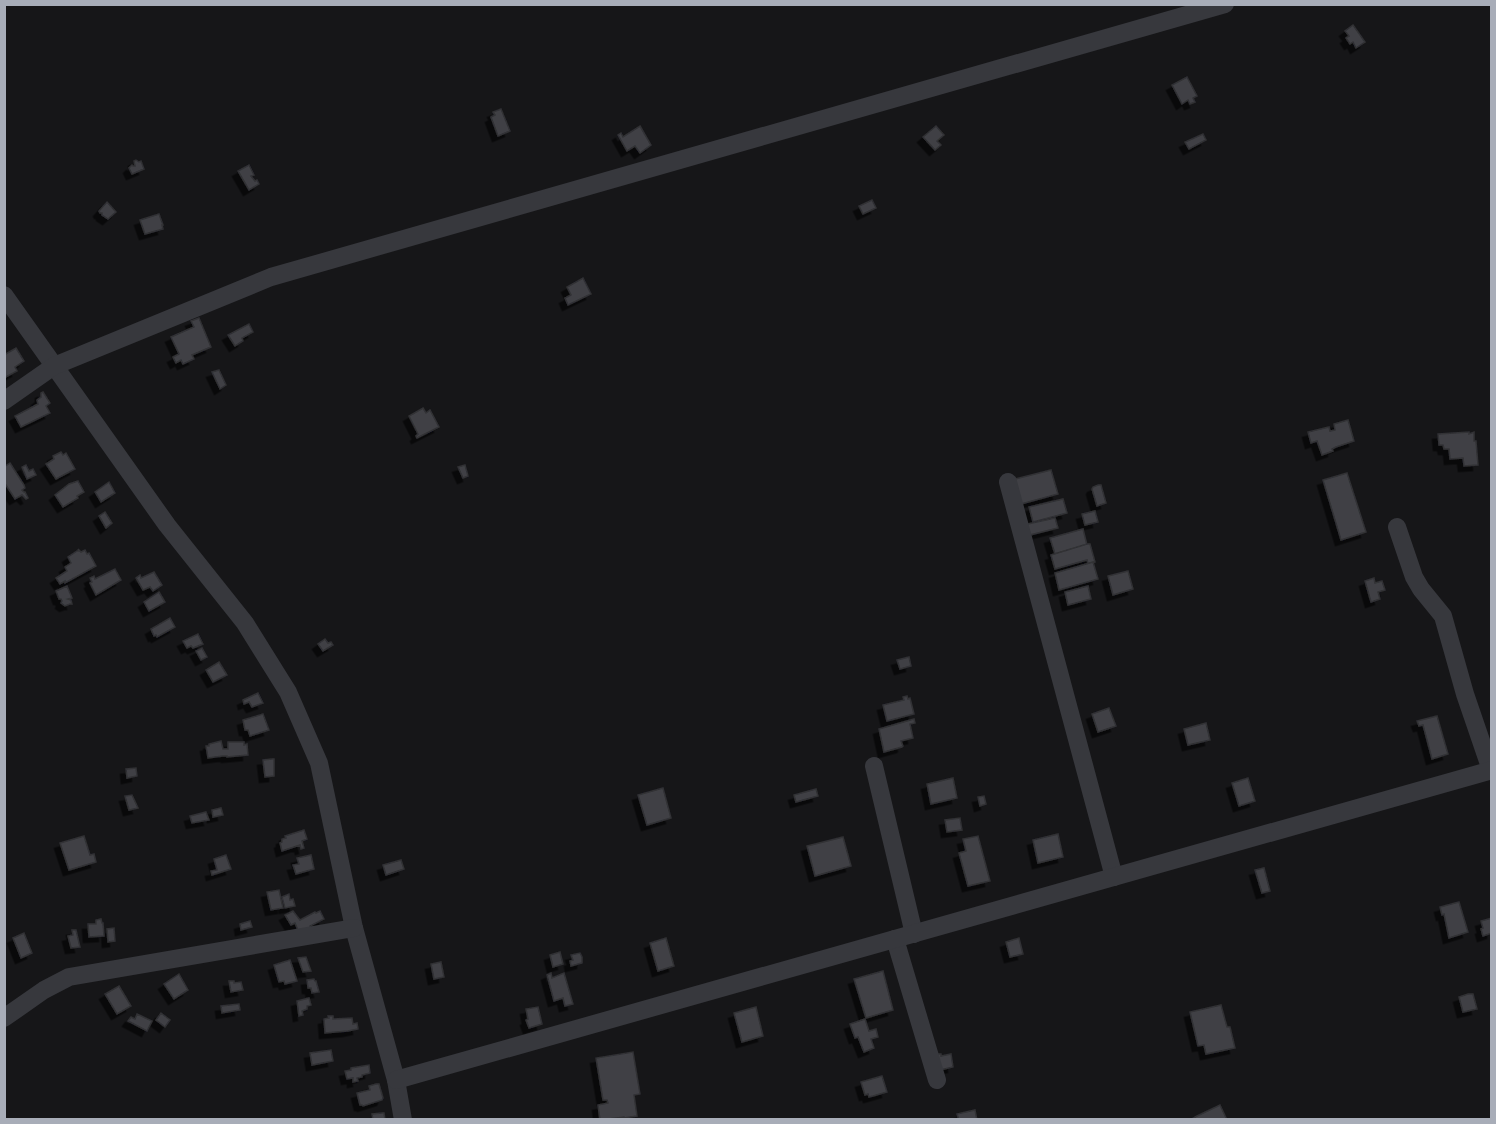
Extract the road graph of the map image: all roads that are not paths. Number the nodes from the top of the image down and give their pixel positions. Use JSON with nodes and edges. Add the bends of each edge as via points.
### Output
{"nodes":[{"id":1,"x":1225,"y":4,"type":"edge"},
{"id":2,"x":4,"y":295,"type":"edge"},
{"id":3,"x":54,"y":366,"type":"junction"},
{"id":4,"x":4,"y":401,"type":"edge"},
{"id":5,"x":1008,"y":482,"type":"dead end"},
{"id":6,"x":1397,"y":527,"type":"dead end"},
{"id":7,"x":874,"y":766,"type":"dead end"},
{"id":8,"x":1491,"y":770,"type":"edge"},
{"id":9,"x":1114,"y":877,"type":"junction"},
{"id":10,"x":354,"y":928,"type":"junction"},
{"id":11,"x":914,"y":934,"type":"junction"},
{"id":12,"x":895,"y":939,"type":"junction"},
{"id":13,"x":4,"y":1018,"type":"edge"},
{"id":14,"x":396,"y":1080,"type":"junction"},
{"id":15,"x":937,"y":1080,"type":"dead end"},
{"id":16,"x":403,"y":1119,"type":"edge"}],
"edges":[{"from":1,"to":3,"type":"street","via":[[271,277]]},
{"from":2,"to":3,"type":"street"},
{"from":3,"to":4,"type":"street"},
{"from":3,"to":10,"type":"street","via":[[167,525],[245,623],[288,692],[320,763]]},
{"from":5,"to":9,"type":"street"},
{"from":6,"to":8,"type":"street","via":[[1414,577],[1443,616]]},
{"from":7,"to":11,"type":"street"},
{"from":8,"to":9,"type":"street"},
{"from":9,"to":11,"type":"street"},
{"from":10,"to":13,"type":"street","via":[[69,977]]},
{"from":10,"to":14,"type":"street"},
{"from":11,"to":12,"type":"street"},
{"from":12,"to":14,"type":"street"},
{"from":12,"to":15,"type":"street"},
{"from":14,"to":16,"type":"street"}]}
